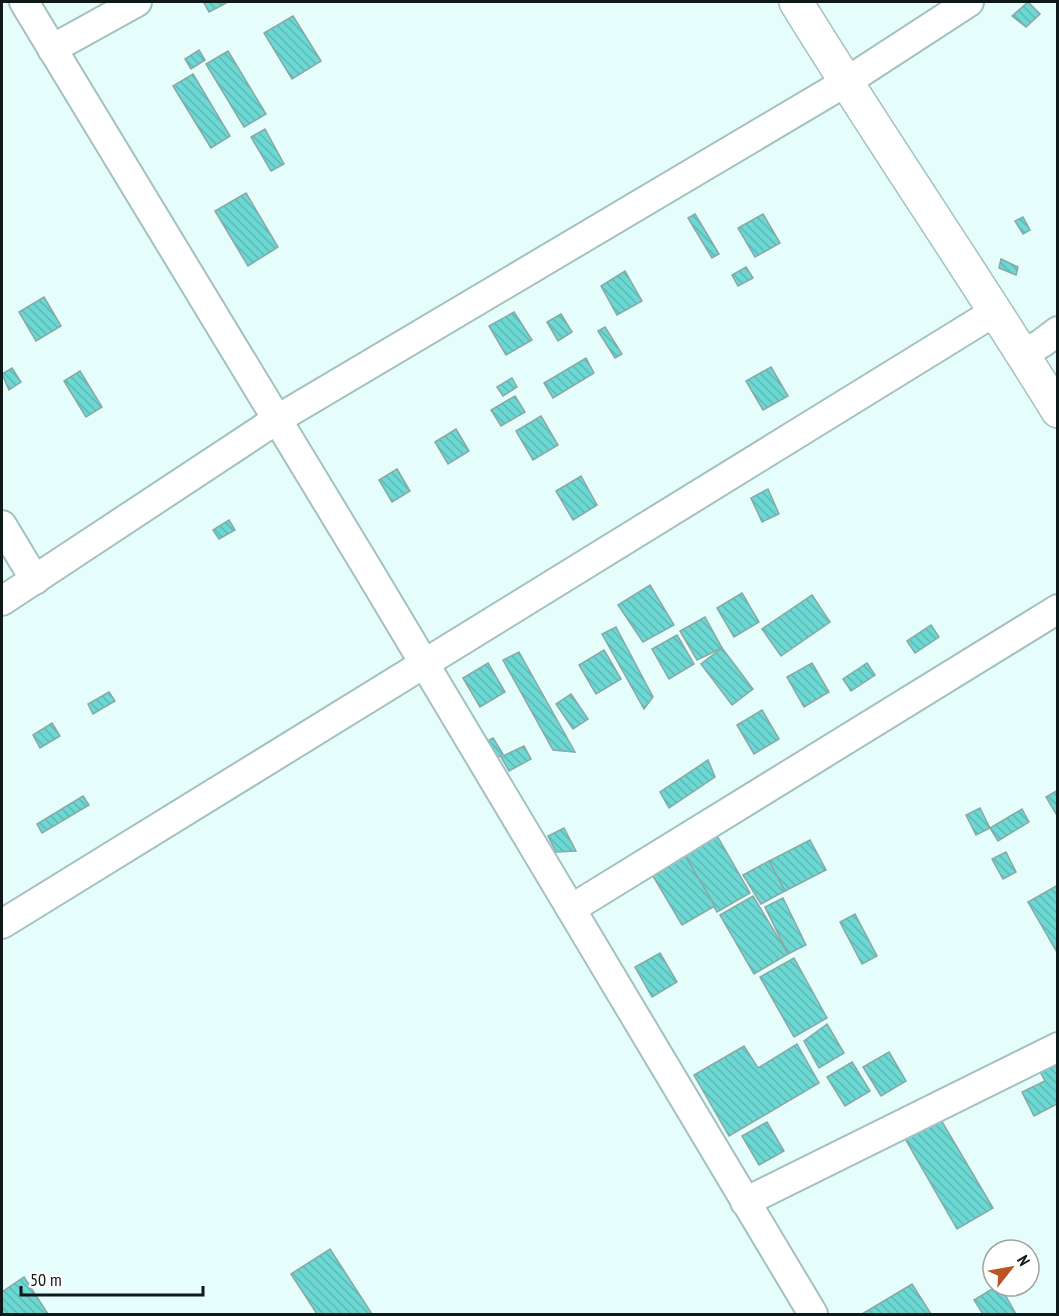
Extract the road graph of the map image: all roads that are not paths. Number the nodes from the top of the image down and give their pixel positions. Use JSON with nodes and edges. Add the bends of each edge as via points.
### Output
{"nodes":[{"id":1,"x":24,"y":2,"type":"edge"},
{"id":2,"x":137,"y":2,"type":"edge"},
{"id":3,"x":796,"y":2,"type":"edge"},
{"id":4,"x":969,"y":2,"type":"edge"},
{"id":5,"x":52,"y":49,"type":"junction"},
{"id":6,"x":846,"y":82,"type":"junction"},
{"id":7,"x":996,"y":312,"type":"junction"},
{"id":8,"x":1058,"y":331,"type":"edge"},
{"id":9,"x":1023,"y":354,"type":"junction"},
{"id":10,"x":1058,"y":411,"type":"edge"},
{"id":11,"x":276,"y":420,"type":"junction"},
{"id":12,"x":2,"y":525,"type":"edge"},
{"id":13,"x":35,"y":580,"type":"junction"},
{"id":14,"x":2,"y":601,"type":"edge"},
{"id":15,"x":1058,"y":609,"type":"edge"},
{"id":16,"x":424,"y":663,"type":"junction"},
{"id":17,"x":571,"y":909,"type":"junction"},
{"id":18,"x":2,"y":924,"type":"edge"},
{"id":19,"x":1058,"y":1047,"type":"edge"},
{"id":20,"x":746,"y":1202,"type":"junction"},
{"id":21,"x":813,"y":1314,"type":"edge"}],
"edges":[{"from":1,"to":5,"type":"street"},
{"from":2,"to":5,"type":"street"},
{"from":3,"to":6,"type":"street"},
{"from":4,"to":6,"type":"street"},
{"from":5,"to":11,"type":"street"},
{"from":6,"to":7,"type":"street"},
{"from":6,"to":11,"type":"street"},
{"from":7,"to":9,"type":"street"},
{"from":7,"to":16,"type":"street"},
{"from":8,"to":9,"type":"street"},
{"from":9,"to":10,"type":"street"},
{"from":11,"to":13,"type":"street"},
{"from":11,"to":16,"type":"street"},
{"from":12,"to":13,"type":"street"},
{"from":13,"to":14,"type":"street"},
{"from":15,"to":17,"type":"street"},
{"from":16,"to":17,"type":"street"},
{"from":16,"to":18,"type":"street"},
{"from":17,"to":20,"type":"street"},
{"from":19,"to":20,"type":"street"},
{"from":20,"to":21,"type":"street"}]}
